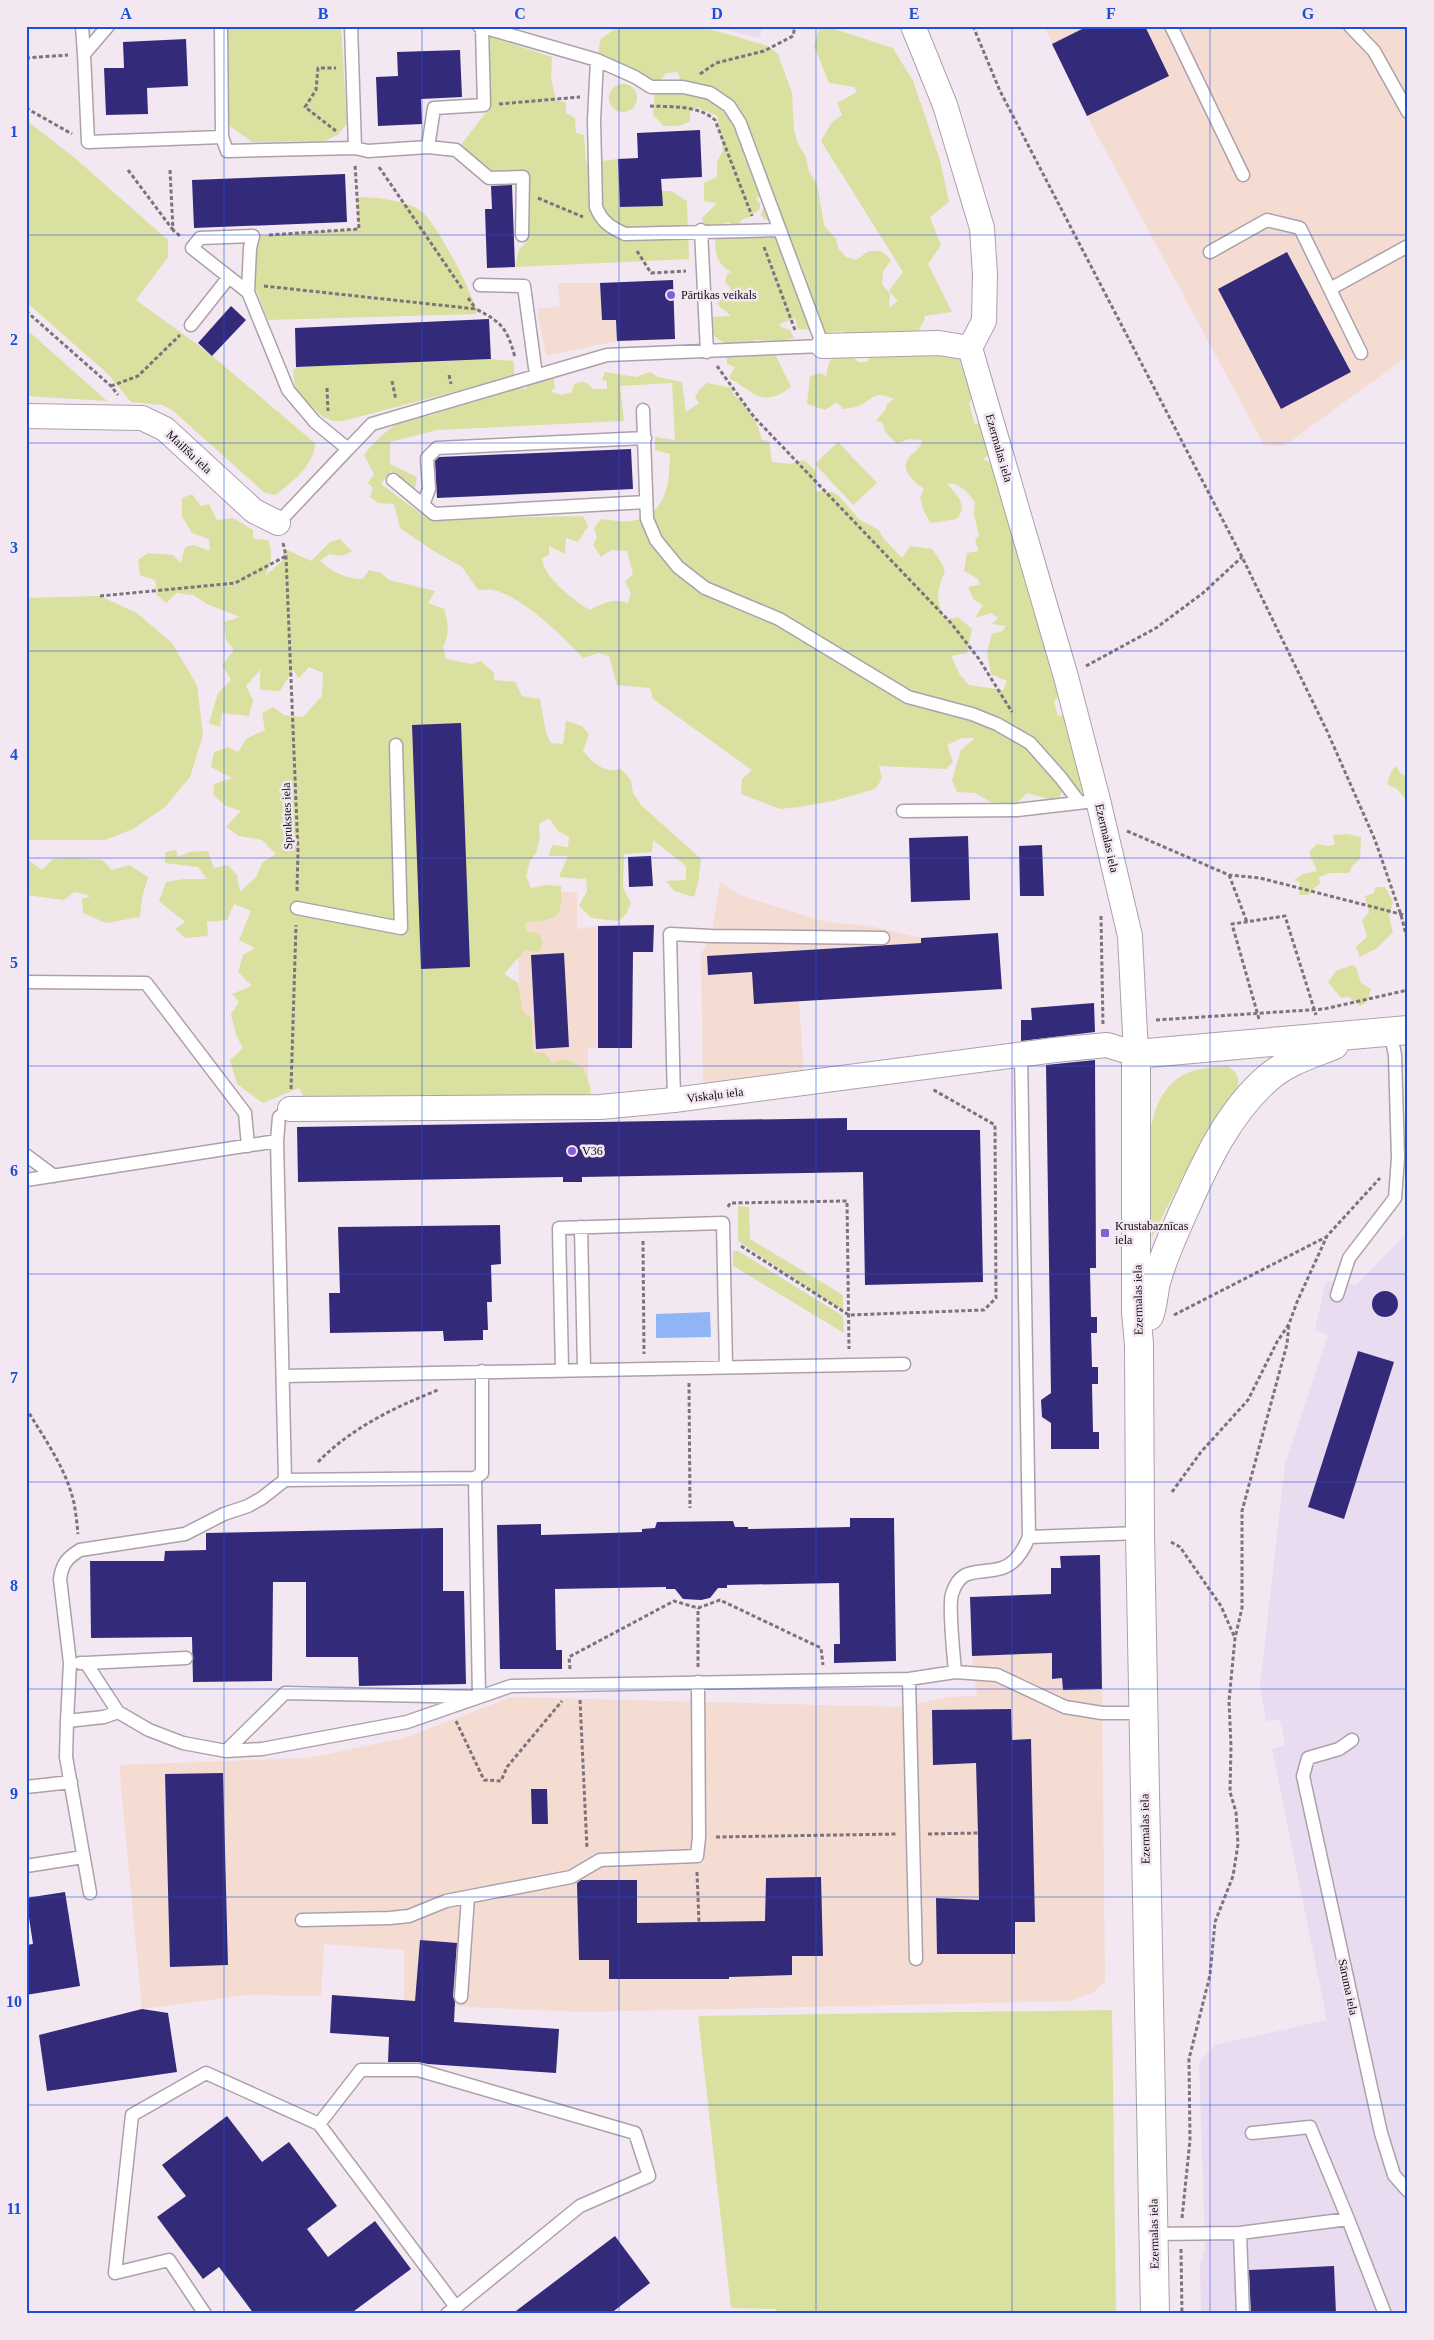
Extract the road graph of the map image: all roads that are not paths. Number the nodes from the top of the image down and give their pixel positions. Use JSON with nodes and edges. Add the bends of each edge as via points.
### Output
{"nodes":[{"id":1,"x":82,"y":26,"type":"edge"},
{"id":2,"x":108,"y":26,"type":"edge"},
{"id":3,"x":221,"y":26,"type":"edge"},
{"id":4,"x":351,"y":26,"type":"edge"},
{"id":5,"x":913,"y":26,"type":"edge"},
{"id":6,"x":1171,"y":26,"type":"edge"},
{"id":7,"x":1350,"y":26,"type":"edge"},
{"id":8,"x":480,"y":27,"type":"edge"},
{"id":9,"x":84,"y":54,"type":"junction"},
{"id":10,"x":597,"y":60,"type":"junction"},
{"id":11,"x":1408,"y":112,"type":"edge"},
{"id":12,"x":222,"y":137,"type":"junction"},
{"id":13,"x":428,"y":147,"type":"junction"},
{"id":14,"x":355,"y":148,"type":"junction"},
{"id":15,"x":1243,"y":175,"type":"dead end"},
{"id":16,"x":701,"y":230,"type":"junction"},
{"id":17,"x":779,"y":230,"type":"junction"},
{"id":18,"x":522,"y":235,"type":"dead end"},
{"id":19,"x":1408,"y":246,"type":"edge"},
{"id":20,"x":1210,"y":252,"type":"dead end"},
{"id":21,"x":229,"y":277,"type":"junction"},
{"id":22,"x":480,"y":285,"type":"dead end"},
{"id":23,"x":1330,"y":289,"type":"junction"},
{"id":24,"x":248,"y":292,"type":"junction"},
{"id":25,"x":191,"y":326,"type":"road end"},
{"id":26,"x":812,"y":347,"type":"junction"},
{"id":27,"x":970,"y":348,"type":"junction"},
{"id":28,"x":707,"y":352,"type":"junction"},
{"id":29,"x":1361,"y":353,"type":"dead end"},
{"id":30,"x":536,"y":375,"type":"junction"},
{"id":31,"x":643,"y":410,"type":"dead end"},
{"id":32,"x":26,"y":416,"type":"edge"},
{"id":33,"x":644,"y":438,"type":"junction"},
{"id":34,"x":348,"y":449,"type":"junction"},
{"id":35,"x":393,"y":480,"type":"dead end"},
{"id":36,"x":646,"y":502,"type":"junction"},
{"id":37,"x":423,"y":505,"type":"junction"},
{"id":38,"x":278,"y":523,"type":"joint"},
{"id":39,"x":396,"y":745,"type":"dead end"},
{"id":40,"x":1089,"y":802,"type":"junction"},
{"id":41,"x":903,"y":812,"type":"dead end"},
{"id":42,"x":297,"y":908,"type":"road end"},
{"id":43,"x":883,"y":938,"type":"dead end"},
{"id":44,"x":26,"y":982,"type":"edge"},
{"id":45,"x":1399,"y":1031,"type":"edge"},
{"id":46,"x":1356,"y":1036,"type":"junction"},
{"id":47,"x":1233,"y":1045,"type":"junction"},
{"id":48,"x":1136,"y":1054,"type":"junction"},
{"id":49,"x":1021,"y":1055,"type":"junction"},
{"id":50,"x":1254,"y":1092,"type":"junction"},
{"id":51,"x":674,"y":1100,"type":"junction"},
{"id":52,"x":290,"y":1109,"type":"joint"},
{"id":53,"x":277,"y":1141,"type":"junction"},
{"id":54,"x":248,"y":1146,"type":"junction"},
{"id":55,"x":26,"y":1155,"type":"edge"},
{"id":56,"x":54,"y":1176,"type":"junction"},
{"id":57,"x":26,"y":1180,"type":"edge"},
{"id":58,"x":581,"y":1227,"type":"junction"},
{"id":59,"x":1337,"y":1295,"type":"dead end"},
{"id":60,"x":1139,"y":1344,"type":"junction"},
{"id":61,"x":904,"y":1364,"type":"dead end"},
{"id":62,"x":726,"y":1366,"type":"junction"},
{"id":63,"x":562,"y":1369,"type":"junction"},
{"id":64,"x":584,"y":1369,"type":"junction"},
{"id":65,"x":482,"y":1371,"type":"junction"},
{"id":66,"x":284,"y":1376,"type":"junction"},
{"id":67,"x":475,"y":1478,"type":"junction"},
{"id":68,"x":285,"y":1480,"type":"junction"},
{"id":69,"x":1140,"y":1533,"type":"junction"},
{"id":70,"x":1029,"y":1537,"type":"junction"},
{"id":71,"x":186,"y":1658,"type":"dead end"},
{"id":72,"x":70,"y":1663,"type":"junction"},
{"id":73,"x":86,"y":1663,"type":"junction"},
{"id":74,"x":955,"y":1672,"type":"junction"},
{"id":75,"x":910,"y":1679,"type":"junction"},
{"id":76,"x":698,"y":1682,"type":"junction"},
{"id":77,"x":479,"y":1696,"type":"junction"},
{"id":78,"x":118,"y":1712,"type":"junction"},
{"id":79,"x":1143,"y":1713,"type":"junction"},
{"id":80,"x":67,"y":1721,"type":"junction"},
{"id":81,"x":1352,"y":1740,"type":"dead end"},
{"id":82,"x":226,"y":1751,"type":"junction"},
{"id":83,"x":71,"y":1782,"type":"junction"},
{"id":84,"x":26,"y":1787,"type":"edge"},
{"id":85,"x":83,"y":1857,"type":"junction"},
{"id":86,"x":26,"y":1866,"type":"edge"},
{"id":87,"x":90,"y":1893,"type":"dead end"},
{"id":88,"x":468,"y":1897,"type":"junction"},
{"id":89,"x":302,"y":1920,"type":"dead end"},
{"id":90,"x":916,"y":1959,"type":"dead end"},
{"id":91,"x":461,"y":1997,"type":"dead end"},
{"id":92,"x":319,"y":2124,"type":"junction"},
{"id":93,"x":1252,"y":2132,"type":"dead end"},
{"id":94,"x":1408,"y":2191,"type":"edge"},
{"id":95,"x":1348,"y":2219,"type":"junction"},
{"id":96,"x":1240,"y":2233,"type":"junction"},
{"id":97,"x":1154,"y":2234,"type":"junction"},
{"id":98,"x":452,"y":2310,"type":"edge"},
{"id":99,"x":205,"y":2314,"type":"edge"},
{"id":100,"x":1155,"y":2314,"type":"edge"},
{"id":101,"x":1243,"y":2314,"type":"edge"},
{"id":102,"x":1385,"y":2314,"type":"edge"}],
"edges":[{"from":1,"to":9,"type":"lane"},
{"from":2,"to":9,"type":"lane"},
{"from":3,"to":12,"type":"lane"},
{"from":4,"to":14,"type":"lane"},
{"from":5,"to":27,"type":"street","via":[[945,105],[982,228],[984,321]]},
{"from":6,"to":15,"type":"lane"},
{"from":7,"to":11,"type":"lane","via":[[1374,51]]},
{"from":8,"to":10,"type":"lane"},
{"from":8,"to":13,"type":"lane","via":[[484,105],[434,108]]},
{"from":9,"to":12,"type":"lane","via":[[88,142]]},
{"from":10,"to":16,"type":"lane","via":[[596,207],[601,219],[625,234]]},
{"from":10,"to":17,"type":"lane","via":[[651,87],[683,87],[710,93],[729,106],[740,123]]},
{"from":12,"to":14,"type":"lane","via":[[227,151]]},
{"from":13,"to":14,"type":"lane","via":[[368,151]]},
{"from":13,"to":18,"type":"lane","via":[[456,150],[489,178],[523,176]]},
{"from":16,"to":17,"type":"lane"},
{"from":16,"to":28,"type":"lane"},
{"from":17,"to":26,"type":"lane"},
{"from":19,"to":23,"type":"lane"},
{"from":20,"to":23,"type":"lane","via":[[1267,220],[1300,228]]},
{"from":21,"to":24,"type":"lane"},
{"from":21,"to":24,"type":"lane","via":[[192,248],[200,238],[253,236]]},
{"from":21,"to":25,"type":"lane"},
{"from":22,"to":30,"type":"lane","via":[[524,286]]},
{"from":23,"to":29,"type":"lane"},
{"from":24,"to":34,"type":"lane","via":[[288,390],[315,422]]},
{"from":26,"to":27,"type":"street","via":[[939,344]]},
{"from":26,"to":28,"type":"lane"},
{"from":27,"to":40,"type":"street","name":"Ezermalas iela","via":[[1066,677]]},
{"from":28,"to":30,"type":"lane","via":[[607,355]]},
{"from":30,"to":34,"type":"lane","via":[[372,424]]},
{"from":31,"to":33,"type":"lane"},
{"from":32,"to":38,"type":"street","name":"Mailīšu iela","via":[[142,418],[165,429],[254,511]]},
{"from":33,"to":36,"type":"lane"},
{"from":33,"to":37,"type":"lane","via":[[437,448],[427,458],[429,489]]},
{"from":34,"to":38,"type":"lane"},
{"from":35,"to":37,"type":"lane"},
{"from":36,"to":37,"type":"lane","via":[[434,514]]},
{"from":36,"to":40,"type":"lane","via":[[647,518],[656,540],[678,567],[705,588],[779,619],[908,697],[998,724],[1030,742],[1061,778]]},
{"from":39,"to":42,"type":"lane","via":[[401,928]]},
{"from":40,"to":41,"type":"lane","via":[[1017,810]]},
{"from":40,"to":48,"type":"street","name":"Ezermalas iela","via":[[1130,936]]},
{"from":43,"to":51,"type":"lane","via":[[670,934]]},
{"from":44,"to":54,"type":"lane","via":[[146,983],[245,1113]]},
{"from":45,"to":46,"type":"street"},
{"from":45,"to":59,"type":"lane","via":[[1395,1055],[1398,1158],[1395,1198],[1349,1258]]},
{"from":46,"to":47,"type":"street"},
{"from":46,"to":50,"type":"street","name":"Ezermalas iela","via":[[1295,1061],[1270,1076]]},
{"from":47,"to":48,"type":"street"},
{"from":47,"to":50,"type":"street","via":[[1249,1056],[1256,1074]]},
{"from":48,"to":49,"type":"street","name":"Viskaļu iela","via":[[1107,1045]]},
{"from":48,"to":60,"type":"street","name":"Ezermalas iela","via":[[1136,1312]]},
{"from":49,"to":51,"type":"street","name":"Viskaļu iela"},
{"from":49,"to":70,"type":"lane"},
{"from":50,"to":60,"type":"street","name":"Ezermalas iela","via":[[1222,1133],[1203,1169],[1168,1248]]},
{"from":51,"to":52,"type":"street","name":"Viskaļu iela","via":[[600,1107]]},
{"from":52,"to":53,"type":"lane","via":[[279,1117]]},
{"from":53,"to":54,"type":"lane"},
{"from":53,"to":66,"type":"lane"},
{"from":54,"to":56,"type":"lane"},
{"from":55,"to":56,"type":"lane"},
{"from":56,"to":57,"type":"lane"},
{"from":58,"to":62,"type":"lane","via":[[643,1225],[723,1229]]},
{"from":58,"to":63,"type":"lane","via":[[559,1228]]},
{"from":58,"to":64,"type":"lane"},
{"from":60,"to":69,"type":"street","name":"Ezermalas iela"},
{"from":61,"to":62,"type":"lane"},
{"from":62,"to":64,"type":"lane"},
{"from":63,"to":64,"type":"lane"},
{"from":63,"to":65,"type":"lane"},
{"from":65,"to":66,"type":"lane"},
{"from":65,"to":67,"type":"lane","via":[[482,1474]]},
{"from":66,"to":68,"type":"lane"},
{"from":67,"to":68,"type":"lane"},
{"from":67,"to":77,"type":"lane"},
{"from":68,"to":72,"type":"lane","via":[[248,1506],[185,1534],[80,1550],[70,1556],[62,1565],[60,1579]]},
{"from":69,"to":70,"type":"lane"},
{"from":69,"to":79,"type":"street","name":"Ezermalas iela"},
{"from":70,"to":74,"type":"lane","via":[[1022,1553],[1004,1568],[969,1573],[959,1579],[951,1596]]},
{"from":71,"to":73,"type":"lane"},
{"from":72,"to":73,"type":"lane"},
{"from":72,"to":80,"type":"lane"},
{"from":73,"to":78,"type":"lane"},
{"from":74,"to":75,"type":"lane"},
{"from":74,"to":79,"type":"lane","via":[[997,1675],[1065,1707],[1102,1713]]},
{"from":75,"to":76,"type":"lane"},
{"from":75,"to":90,"type":"lane"},
{"from":76,"to":77,"type":"lane","via":[[511,1686]]},
{"from":76,"to":88,"type":"lane","via":[[697,1856],[600,1860],[571,1877],[557,1881]]},
{"from":77,"to":82,"type":"lane","via":[[407,1722],[262,1749]]},
{"from":77,"to":82,"type":"lane","via":[[285,1693]]},
{"from":78,"to":80,"type":"lane"},
{"from":78,"to":82,"type":"lane","via":[[183,1744]]},
{"from":79,"to":97,"type":"street","name":"Ezermalas iela"},
{"from":80,"to":83,"type":"lane","via":[[66,1757]]},
{"from":81,"to":94,"type":"lane","name":"Sāruma iela","via":[[1338,1749],[1308,1758],[1303,1776],[1381,2134],[1394,2174]]},
{"from":83,"to":84,"type":"lane"},
{"from":83,"to":85,"type":"lane"},
{"from":85,"to":86,"type":"lane"},
{"from":85,"to":87,"type":"lane"},
{"from":88,"to":89,"type":"lane","via":[[446,1901],[409,1916]]},
{"from":88,"to":91,"type":"lane"},
{"from":92,"to":98,"type":"lane"},
{"from":92,"to":98,"type":"lane","via":[[361,2070],[418,2070],[635,2133],[649,2176],[580,2206]]},
{"from":92,"to":99,"type":"lane","via":[[206,2073],[132,2115],[115,2273],[169,2260]]},
{"from":93,"to":95,"type":"lane","via":[[1310,2127]]},
{"from":95,"to":96,"type":"lane"},
{"from":95,"to":102,"type":"lane"},
{"from":96,"to":97,"type":"lane"},
{"from":96,"to":101,"type":"lane"},
{"from":97,"to":100,"type":"street","name":"Ezermalas iela"}]}
